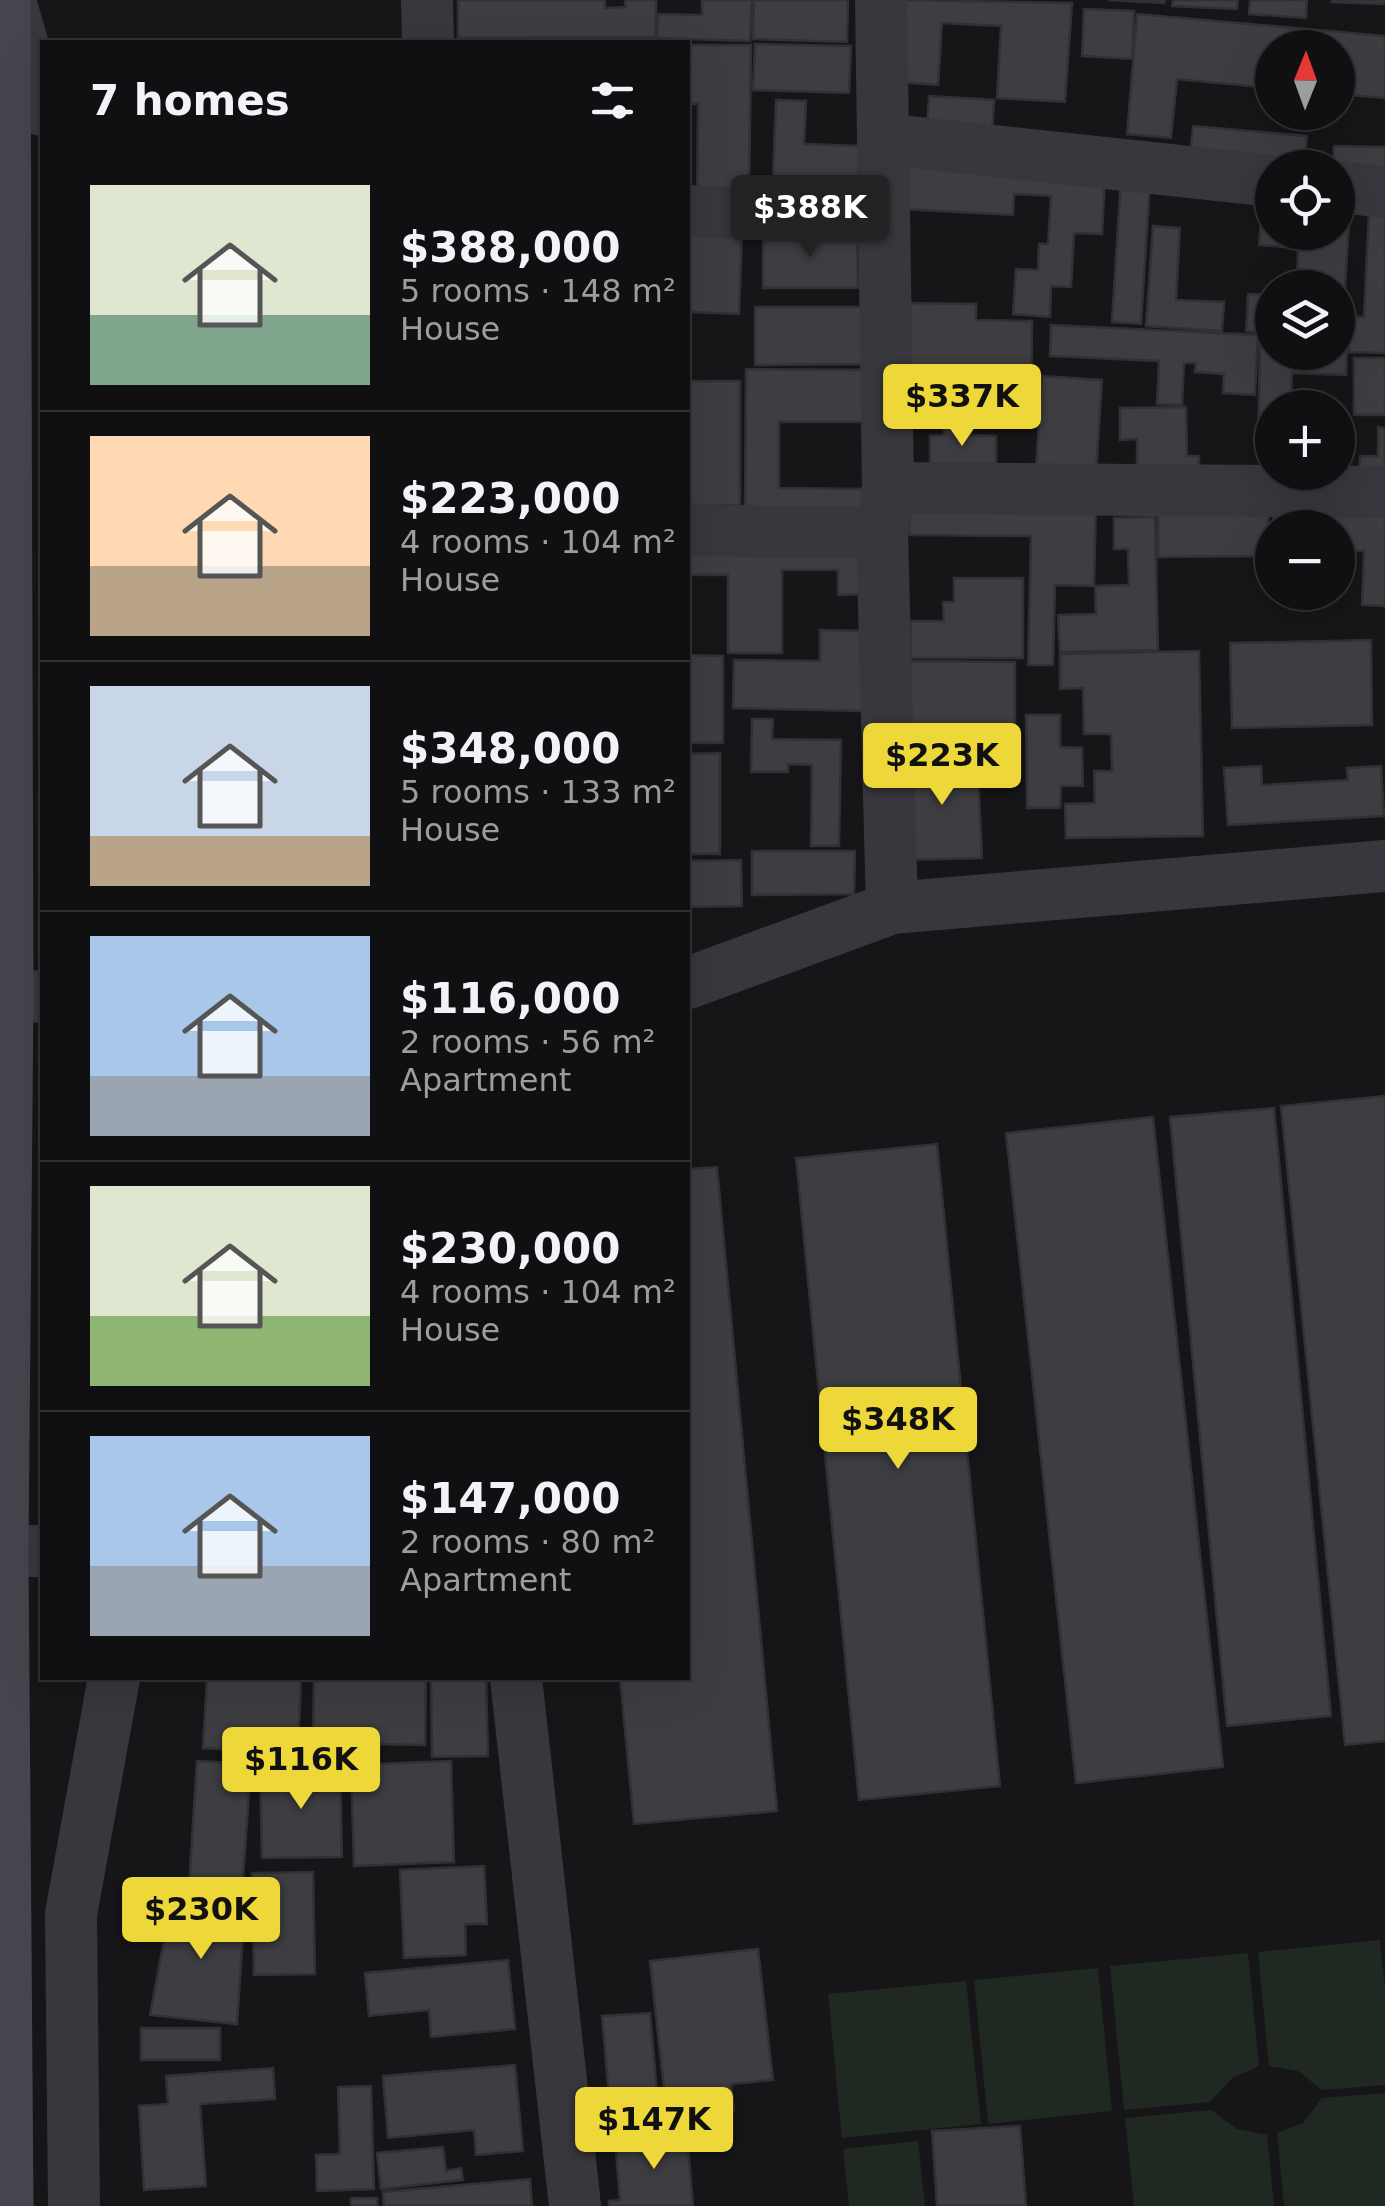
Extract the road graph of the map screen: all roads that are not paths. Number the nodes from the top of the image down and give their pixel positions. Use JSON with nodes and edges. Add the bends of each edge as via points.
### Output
{"nodes":[{"id":1,"x":6,"y":0,"type":"edge"},
{"id":2,"x":428,"y":0,"type":"edge"},
{"id":3,"x":881,"y":0,"type":"edge"},
{"id":4,"x":428,"y":40,"type":"edge"},
{"id":5,"x":40,"y":104,"type":"edge"},
{"id":6,"x":884,"y":139,"type":"junction"},
{"id":7,"x":1255,"y":178,"type":"edge"},
{"id":8,"x":1355,"y":189,"type":"edge"},
{"id":9,"x":1385,"y":192,"type":"edge"},
{"id":10,"x":690,"y":211,"type":"edge"},
{"id":11,"x":882,"y":220,"type":"junction"},
{"id":12,"x":1385,"y":492,"type":"edge"},
{"id":13,"x":885,"y":510,"type":"junction"},
{"id":14,"x":690,"y":530,"type":"edge"},
{"id":15,"x":1385,"y":866,"type":"edge"},
{"id":16,"x":892,"y":908,"type":"junction"},
{"id":17,"x":690,"y":982,"type":"edge"},
{"id":18,"x":24,"y":995,"type":"edge"},
{"id":19,"x":1,"y":1550,"type":"edge"},
{"id":20,"x":40,"y":1550,"type":"edge"},
{"id":21,"x":114,"y":1680,"type":"edge"},
{"id":22,"x":516,"y":1680,"type":"edge"},
{"id":23,"x":6,"y":2206,"type":"edge"},
{"id":24,"x":74,"y":2206,"type":"edge"},
{"id":25,"x":575,"y":2206,"type":"edge"}],
"edges":[{"from":1,"to":5,"type":"street"},
{"from":1,"to":18,"type":"street"},
{"from":2,"to":4,"type":"street"},
{"from":3,"to":6,"type":"street"},
{"from":6,"to":7,"type":"street"},
{"from":6,"to":11,"type":"street"},
{"from":8,"to":9,"type":"street"},
{"from":10,"to":11,"type":"street"},
{"from":11,"to":13,"type":"street"},
{"from":12,"to":13,"type":"street"},
{"from":13,"to":14,"type":"street"},
{"from":13,"to":16,"type":"street"},
{"from":15,"to":16,"type":"street"},
{"from":16,"to":17,"type":"street"},
{"from":18,"to":19,"type":"street"},
{"from":19,"to":20,"type":"street"},
{"from":19,"to":23,"type":"street"},
{"from":21,"to":24,"type":"street","via":[[72,1914]]},
{"from":22,"to":25,"type":"street"}]}
